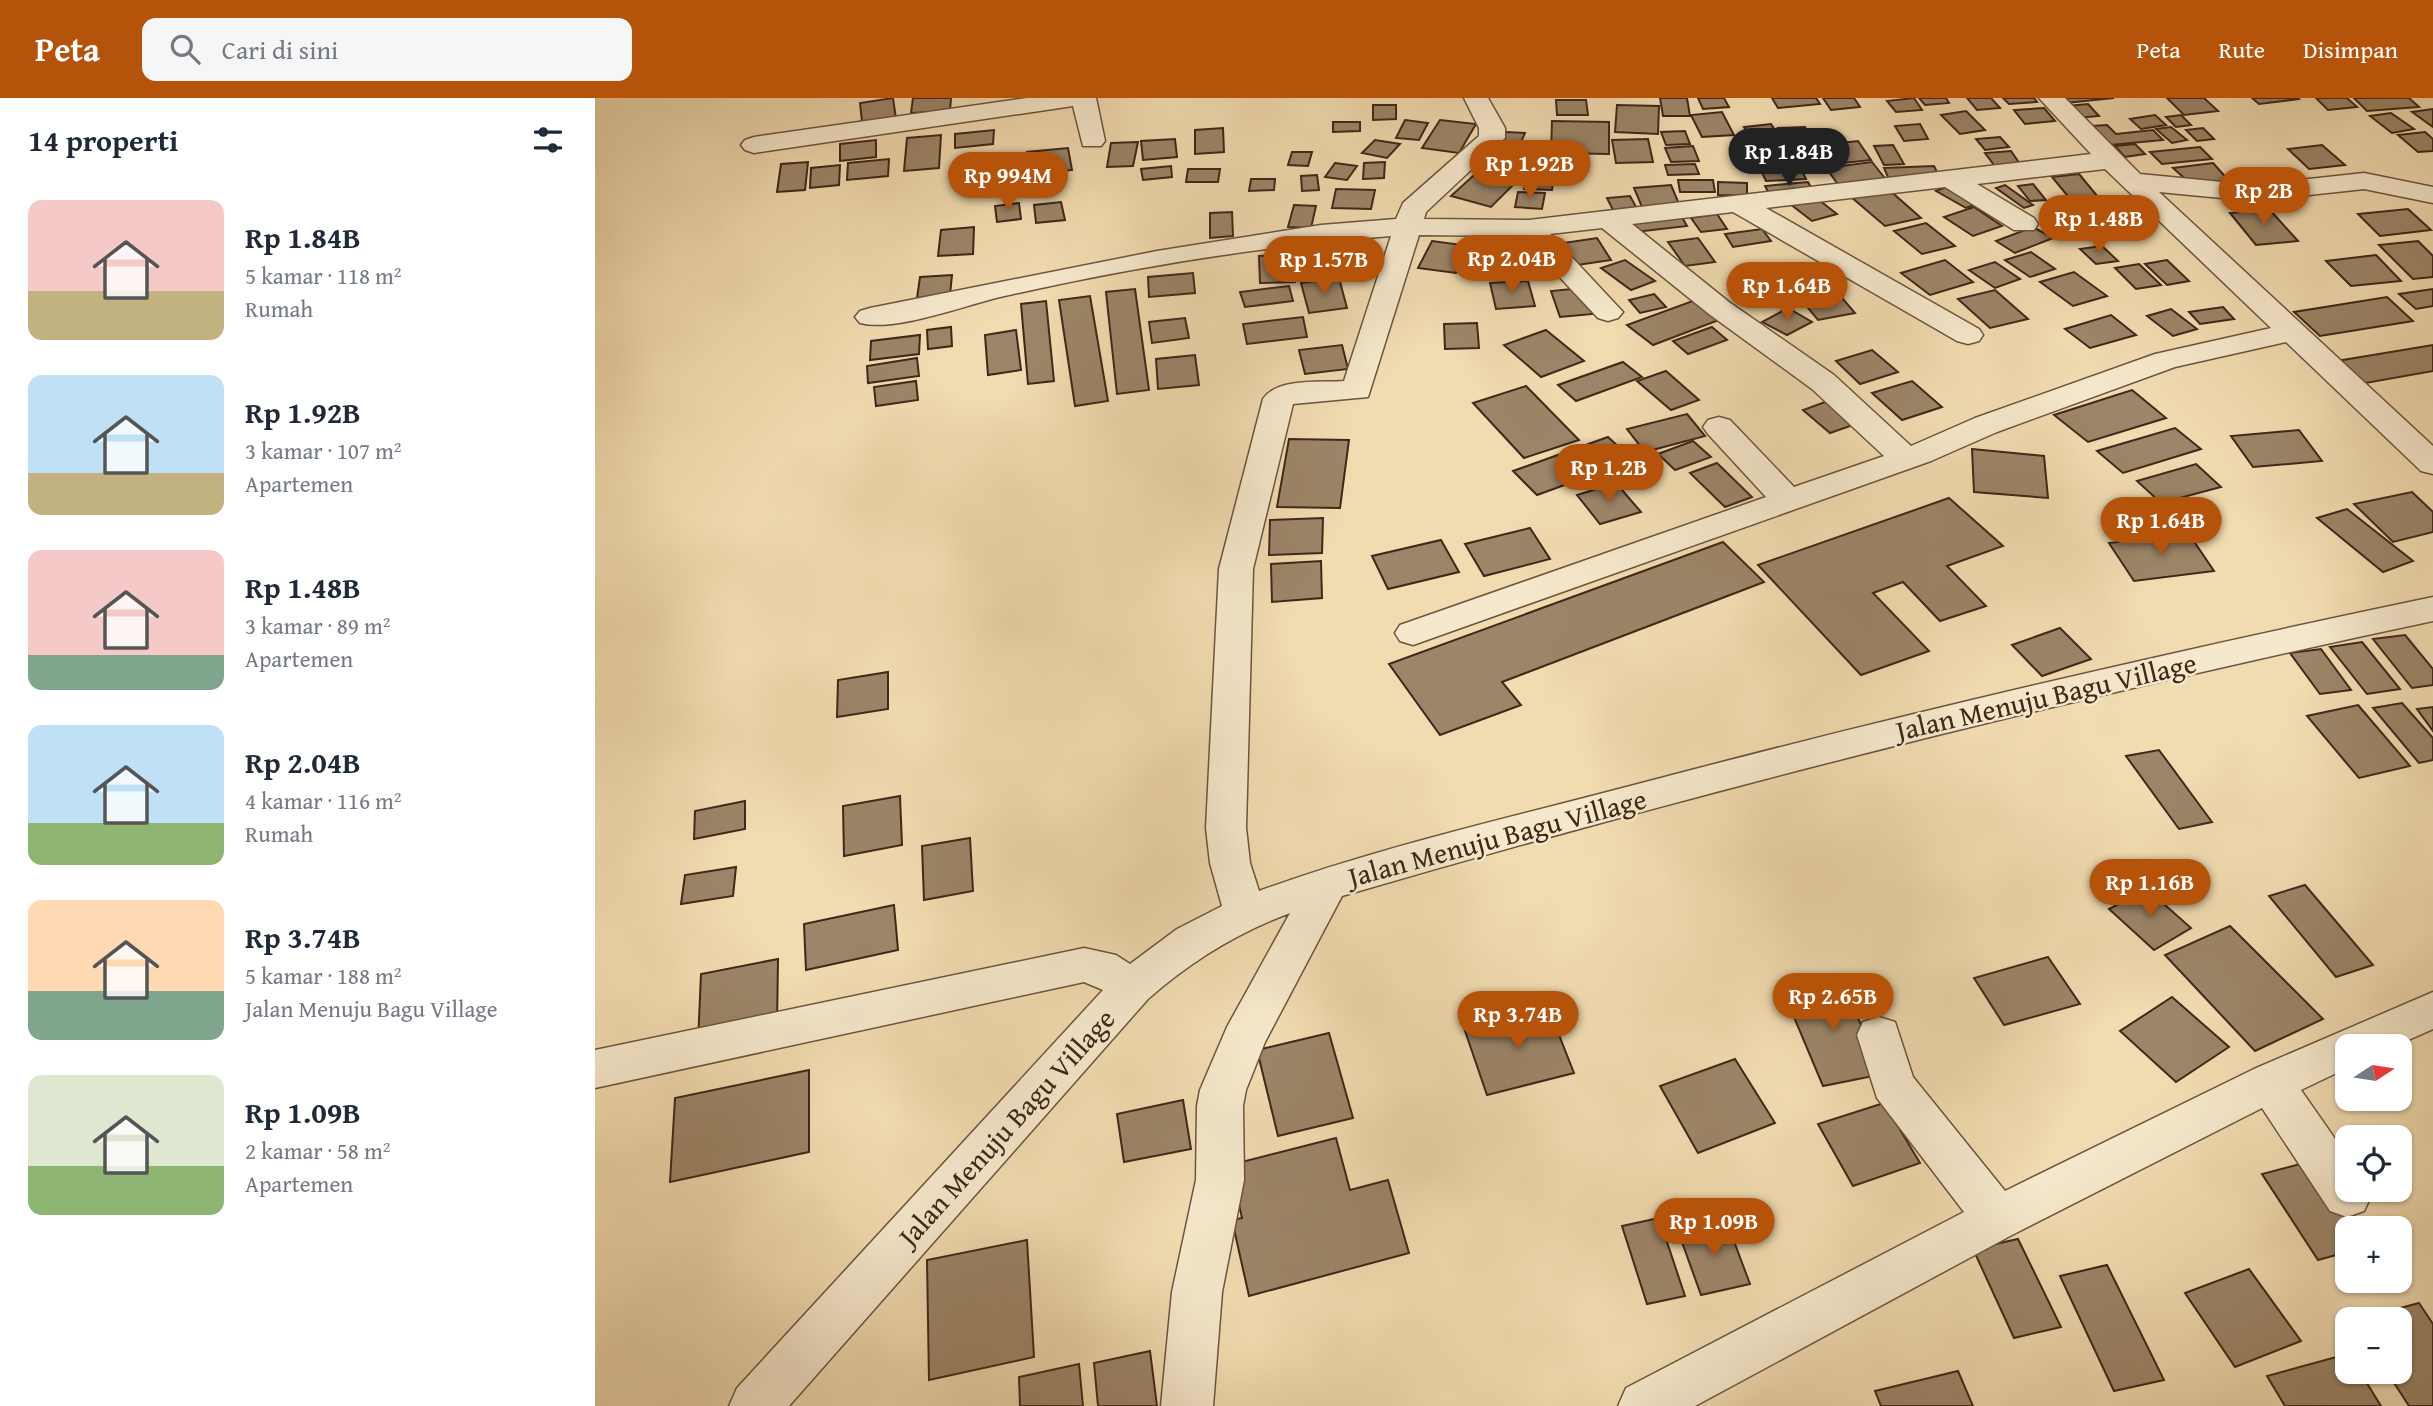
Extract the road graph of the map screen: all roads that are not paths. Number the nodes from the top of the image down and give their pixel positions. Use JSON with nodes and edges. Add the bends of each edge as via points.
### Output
{"nodes":[{"id":1,"x":1082,"y":98,"type":"edge"},
{"id":2,"x":1476,"y":98,"type":"edge"},
{"id":3,"x":2052,"y":98,"type":"edge"},
{"id":4,"x":1092,"y":141,"type":"dead end"},
{"id":5,"x":754,"y":145,"type":"dead end"},
{"id":6,"x":2111,"y":160,"type":"junction"},
{"id":7,"x":1952,"y":180,"type":"junction"},
{"id":8,"x":2132,"y":181,"type":"junction"},
{"id":9,"x":2433,"y":195,"type":"edge"},
{"id":10,"x":1738,"y":204,"type":"junction"},
{"id":11,"x":1608,"y":219,"type":"junction"},
{"id":12,"x":2024,"y":224,"type":"dead end"},
{"id":13,"x":1406,"y":227,"type":"junction"},
{"id":14,"x":1529,"y":229,"type":"junction"},
{"id":15,"x":1608,"y":312,"type":"dead end"},
{"id":16,"x":870,"y":317,"type":"dead end"},
{"id":17,"x":2291,"y":332,"type":"junction"},
{"id":18,"x":1968,"y":335,"type":"dead end"},
{"id":19,"x":1719,"y":427,"type":"dead end"},
{"id":20,"x":1906,"y":459,"type":"junction"},
{"id":21,"x":2433,"y":464,"type":"edge"},
{"id":22,"x":1788,"y":501,"type":"junction"},
{"id":23,"x":2433,"y":609,"type":"edge"},
{"id":24,"x":1413,"y":633,"type":"dead end"},
{"id":25,"x":1282,"y":899,"type":"junction"},
{"id":26,"x":1133,"y":987,"type":"junction"},
{"id":27,"x":2433,"y":1010,"type":"edge"},
{"id":28,"x":2379,"y":1034,"type":"edge"},
{"id":29,"x":1879,"y":1035,"type":"dead end"},
{"id":30,"x":2335,"y":1053,"type":"edge"},
{"id":31,"x":595,"y":1069,"type":"edge"},
{"id":32,"x":2270,"y":1082,"type":"junction"},
{"id":33,"x":2335,"y":1178,"type":"edge"},
{"id":34,"x":1997,"y":1217,"type":"junction"},
{"id":35,"x":755,"y":1406,"type":"edge"},
{"id":36,"x":1187,"y":1406,"type":"edge"},
{"id":37,"x":1644,"y":1406,"type":"edge"}],
"edges":[{"from":1,"to":4,"type":"street"},
{"from":1,"to":5,"type":"street"},
{"from":2,"to":13,"type":"street","via":[[1492,128],[1492,138],[1420,201]]},
{"from":3,"to":6,"type":"street"},
{"from":6,"to":7,"type":"street"},
{"from":6,"to":8,"type":"street"},
{"from":7,"to":10,"type":"street"},
{"from":7,"to":12,"type":"street"},
{"from":8,"to":9,"type":"street","via":[[2253,193],[2357,181]]},
{"from":8,"to":17,"type":"street"},
{"from":10,"to":11,"type":"street"},
{"from":10,"to":18,"type":"street"},
{"from":11,"to":14,"type":"street"},
{"from":11,"to":20,"type":"street","via":[[1719,308],[1823,382]]},
{"from":13,"to":14,"type":"street"},
{"from":13,"to":16,"type":"street","via":[[1321,233],[1157,259]]},
{"from":13,"to":25,"type":"street","via":[[1357,390],[1290,394],[1279,399],[1236,569],[1226,828],[1230,863]]},
{"from":14,"to":15,"type":"street"},
{"from":17,"to":20,"type":"street","via":[[2165,360],[2010,415]]},
{"from":17,"to":21,"type":"street"},
{"from":19,"to":22,"type":"street"},
{"from":20,"to":22,"type":"street"},
{"from":22,"to":24,"type":"street"},
{"from":23,"to":25,"type":"street","name":"Jalan Menuju Bagu Village","via":[[1847,742]]},
{"from":25,"to":26,"type":"street","name":"Jalan Menuju Bagu Village","via":[[1180,946]]},
{"from":25,"to":36,"type":"street","via":[[1220,1106],[1220,1180],[1197,1292]]},
{"from":26,"to":31,"type":"street","via":[[1101,967],[1084,965]]},
{"from":26,"to":35,"type":"street","name":"Jalan Menuju Bagu Village"},
{"from":27,"to":28,"type":"street"},
{"from":29,"to":34,"type":"street","via":[[1893,1085]]},
{"from":30,"to":32,"type":"street"},
{"from":32,"to":33,"type":"street"},
{"from":32,"to":34,"type":"street"},
{"from":34,"to":37,"type":"street"}]}
